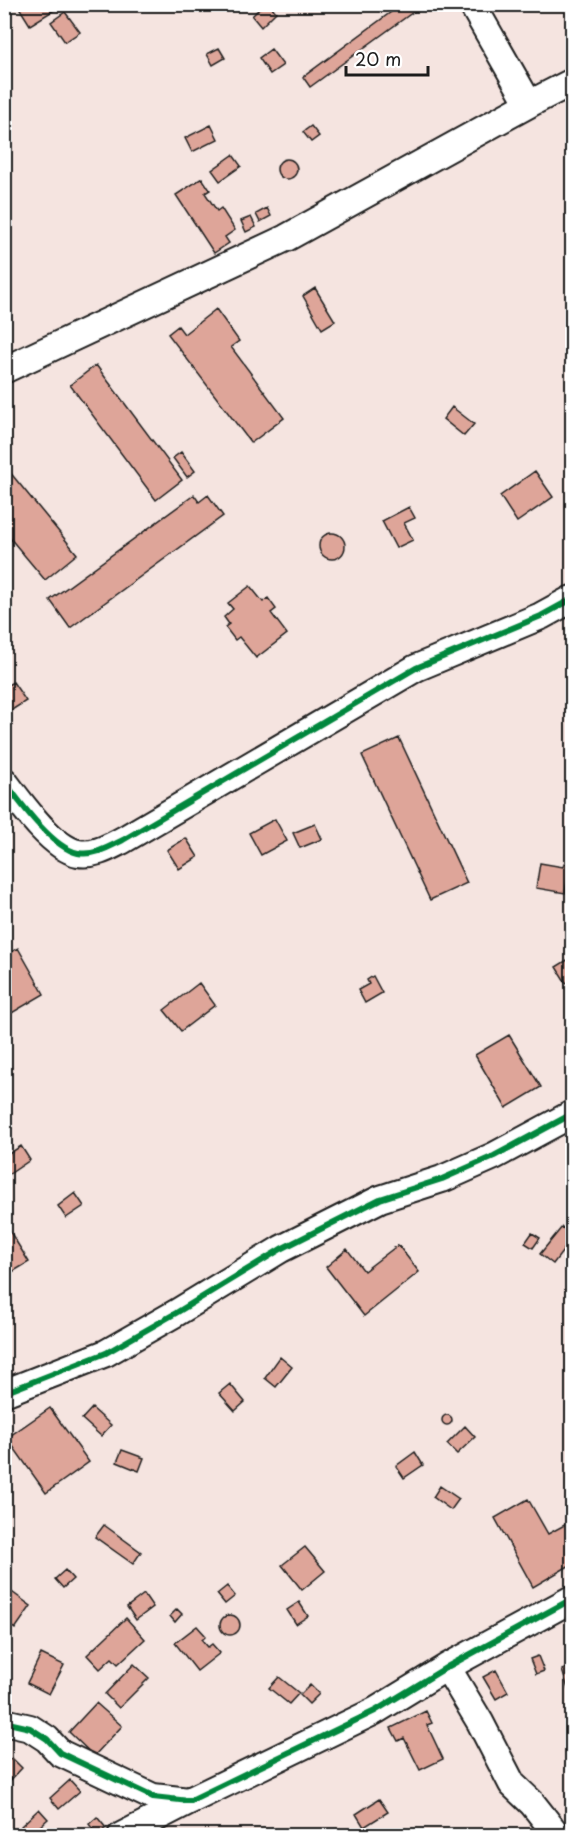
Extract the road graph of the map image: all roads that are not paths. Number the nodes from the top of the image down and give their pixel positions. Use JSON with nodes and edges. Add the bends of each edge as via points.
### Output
{"nodes":[{"id":1,"x":472,"y":4,"type":"edge"},
{"id":2,"x":573,"y":82,"type":"edge"},
{"id":3,"x":529,"y":104,"type":"junction"},
{"id":4,"x":4,"y":370,"type":"edge"},
{"id":5,"x":573,"y":599,"type":"edge"},
{"id":6,"x":4,"y":780,"type":"edge"},
{"id":7,"x":573,"y":1114,"type":"edge"},
{"id":8,"x":4,"y":1394,"type":"edge"},
{"id":9,"x":573,"y":1599,"type":"edge"},
{"id":10,"x":447,"y":1667,"type":"junction"},
{"id":11,"x":4,"y":1722,"type":"edge"},
{"id":12,"x":189,"y":1801,"type":"junction"},
{"id":13,"x":121,"y":1836,"type":"edge"},
{"id":14,"x":558,"y":1836,"type":"edge"}],
"edges":[{"from":1,"to":3,"type":"street"},
{"from":2,"to":3,"type":"street"},
{"from":3,"to":4,"type":"street","via":[[286,238]]},
{"from":5,"to":6,"type":"street","via":[[416,668],[95,853],[76,853],[53,839]]},
{"from":7,"to":8,"type":"street","via":[[442,1179],[380,1199],[280,1249],[106,1353]]},
{"from":9,"to":10,"type":"street"},
{"from":10,"to":12,"type":"street","via":[[375,1711]]},
{"from":10,"to":14,"type":"street","via":[[512,1784]]},
{"from":11,"to":12,"type":"street","via":[[30,1728],[60,1753],[153,1797]]},
{"from":12,"to":13,"type":"street"}]}
